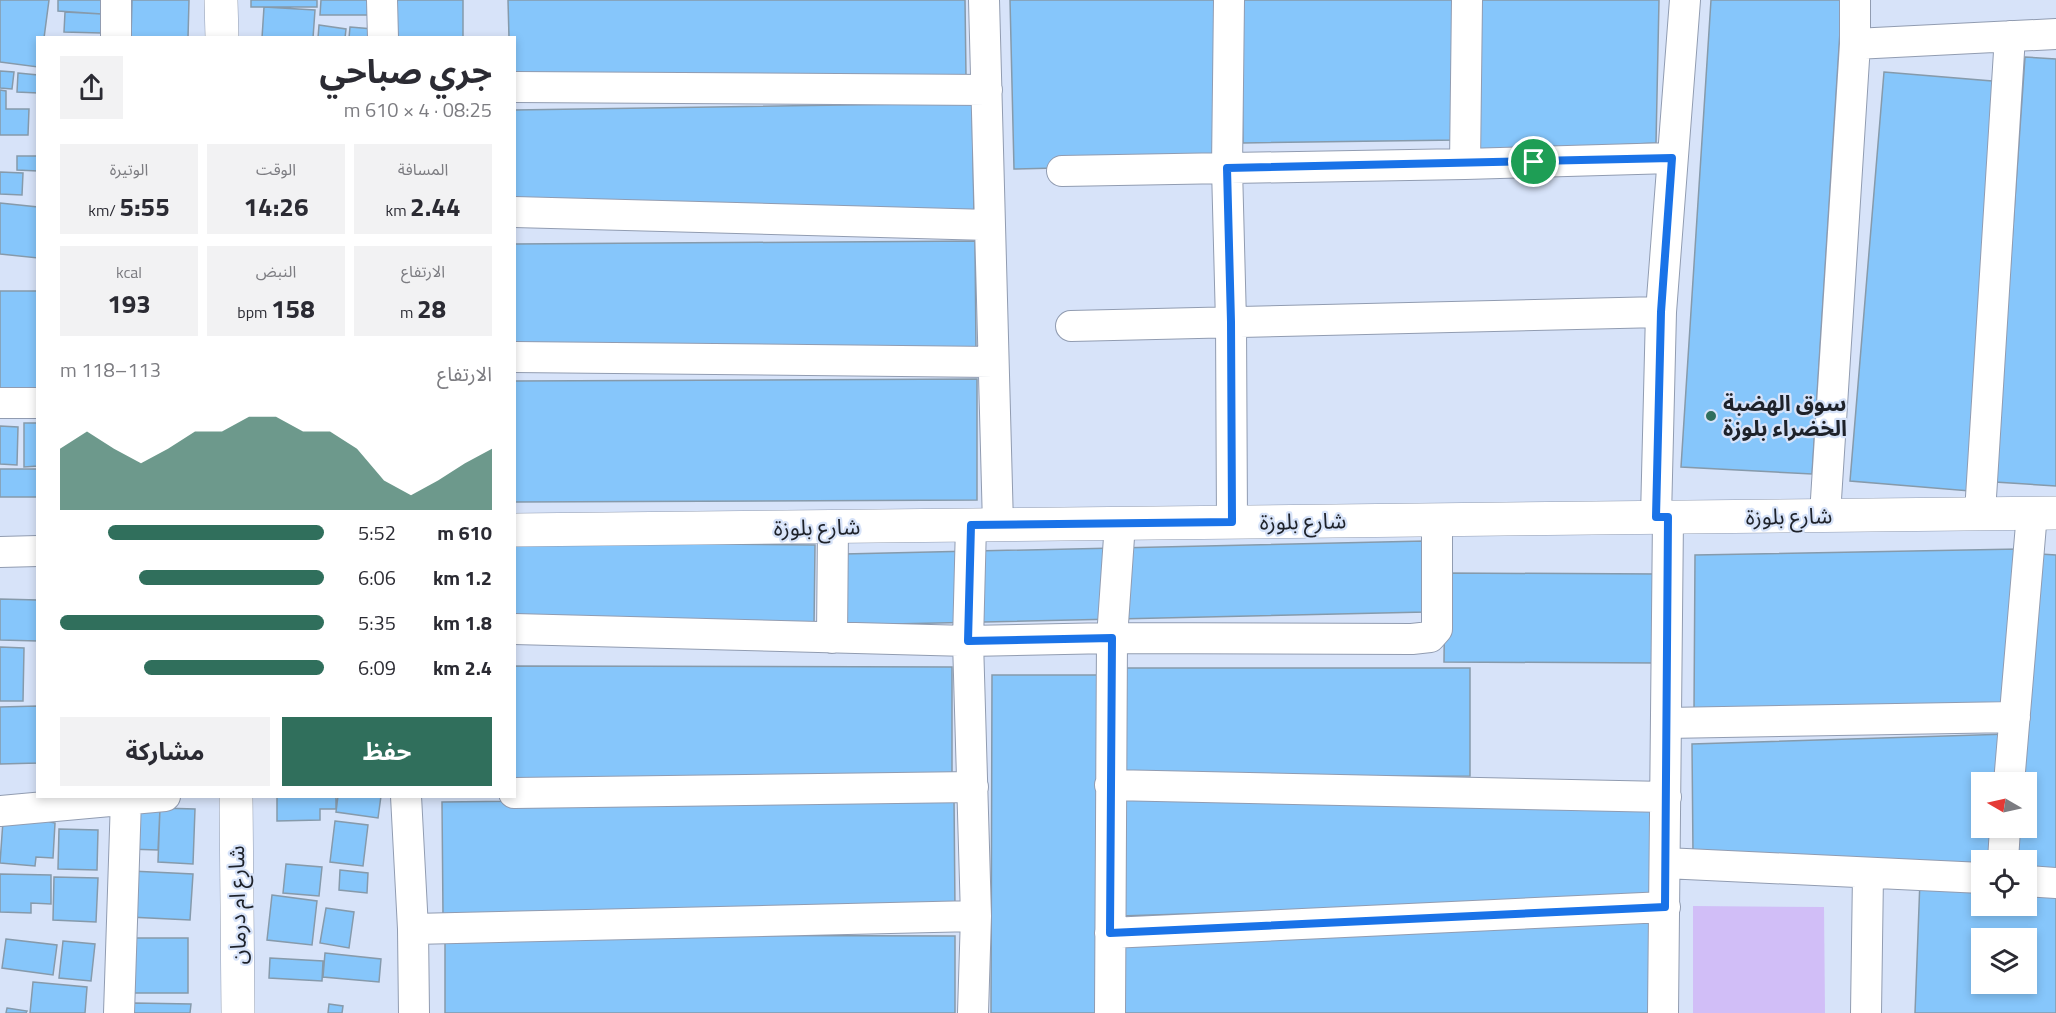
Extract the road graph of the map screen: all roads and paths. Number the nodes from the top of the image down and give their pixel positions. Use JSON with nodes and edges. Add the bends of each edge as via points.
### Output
{"nodes":[{"id":1,"x":116,"y":0,"type":"edge"},
{"id":2,"x":221,"y":0,"type":"edge"},
{"id":3,"x":382,"y":0,"type":"edge"},
{"id":4,"x":984,"y":0,"type":"edge"},
{"id":5,"x":1229,"y":0,"type":"edge"},
{"id":6,"x":1467,"y":0,"type":"edge"},
{"id":7,"x":1685,"y":0,"type":"edge"},
{"id":8,"x":1855,"y":0,"type":"edge"},
{"id":9,"x":2056,"y":34,"type":"edge"},
{"id":10,"x":116,"y":36,"type":"edge"},
{"id":11,"x":222,"y":36,"type":"edge"},
{"id":12,"x":383,"y":36,"type":"edge"},
{"id":13,"x":2010,"y":36,"type":"junction"},
{"id":14,"x":1855,"y":44,"type":"junction"},
{"id":15,"x":516,"y":87,"type":"edge"},
{"id":16,"x":987,"y":90,"type":"junction"},
{"id":17,"x":1672,"y":158,"type":"junction"},
{"id":18,"x":1465,"y":164,"type":"junction"},
{"id":19,"x":1227,"y":168,"type":"junction"},
{"id":20,"x":1062,"y":171,"type":"dead end"},
{"id":21,"x":516,"y":212,"type":"edge"},
{"id":22,"x":989,"y":225,"type":"junction"},
{"id":23,"x":1661,"y":312,"type":"junction"},
{"id":24,"x":1231,"y":322,"type":"junction"},
{"id":25,"x":1071,"y":326,"type":"dead end"},
{"id":26,"x":516,"y":357,"type":"edge"},
{"id":27,"x":993,"y":362,"type":"junction"},
{"id":28,"x":0,"y":403,"type":"edge"},
{"id":29,"x":36,"y":403,"type":"edge"},
{"id":30,"x":1980,"y":513,"type":"junction"},
{"id":31,"x":2044,"y":513,"type":"edge"},
{"id":32,"x":1825,"y":515,"type":"junction"},
{"id":33,"x":1662,"y":517,"type":"junction"},
{"id":34,"x":1437,"y":519,"type":"junction"},
{"id":35,"x":1232,"y":522,"type":"junction"},
{"id":36,"x":1120,"y":523,"type":"junction"},
{"id":37,"x":985,"y":525,"type":"junction"},
{"id":38,"x":833,"y":527,"type":"junction"},
{"id":39,"x":516,"y":530,"type":"edge"},
{"id":40,"x":36,"y":551,"type":"edge"},
{"id":41,"x":0,"y":552,"type":"edge"},
{"id":42,"x":516,"y":629,"type":"edge"},
{"id":43,"x":832,"y":638,"type":"junction"},
{"id":44,"x":1112,"y":638,"type":"junction"},
{"id":45,"x":968,"y":641,"type":"junction"},
{"id":46,"x":2015,"y":717,"type":"junction"},
{"id":47,"x":1666,"y":723,"type":"junction"},
{"id":48,"x":2010,"y":772,"type":"edge"},
{"id":49,"x":1110,"y":785,"type":"junction"},
{"id":50,"x":973,"y":787,"type":"junction"},
{"id":51,"x":516,"y":793,"type":"edge"},
{"id":52,"x":1666,"y":797,"type":"junction"},
{"id":53,"x":139,"y":798,"type":"edge"},
{"id":54,"x":236,"y":798,"type":"edge"},
{"id":55,"x":406,"y":798,"type":"edge"},
{"id":56,"x":126,"y":799,"type":"junction"},
{"id":57,"x":0,"y":811,"type":"edge"},
{"id":58,"x":1665,"y":863,"type":"junction"},
{"id":59,"x":1868,"y":874,"type":"junction"},
{"id":60,"x":1971,"y":878,"type":"edge"},
{"id":61,"x":2037,"y":882,"type":"edge"},
{"id":62,"x":2056,"y":883,"type":"edge"},
{"id":63,"x":1665,"y":907,"type":"junction"},
{"id":64,"x":976,"y":916,"type":"junction"},
{"id":65,"x":413,"y":929,"type":"junction"},
{"id":66,"x":1110,"y":933,"type":"junction"},
{"id":67,"x":119,"y":1013,"type":"edge"},
{"id":68,"x":238,"y":1013,"type":"edge"},
{"id":69,"x":414,"y":1013,"type":"edge"},
{"id":70,"x":973,"y":1013,"type":"edge"},
{"id":71,"x":1110,"y":1013,"type":"edge"},
{"id":72,"x":1663,"y":1013,"type":"edge"},
{"id":73,"x":1866,"y":1013,"type":"edge"}],
"edges":[{"from":1,"to":10,"type":"street"},
{"from":2,"to":11,"type":"street"},
{"from":3,"to":12,"type":"street"},
{"from":4,"to":16,"type":"street"},
{"from":5,"to":19,"type":"street"},
{"from":6,"to":18,"type":"street"},
{"from":7,"to":17,"type":"street"},
{"from":8,"to":14,"type":"street"},
{"from":9,"to":13,"type":"street"},
{"from":13,"to":14,"type":"street"},
{"from":13,"to":30,"type":"street"},
{"from":14,"to":32,"type":"street"},
{"from":15,"to":16,"type":"street"},
{"from":16,"to":22,"type":"street"},
{"from":17,"to":18,"type":"street"},
{"from":17,"to":23,"type":"street"},
{"from":18,"to":19,"type":"street"},
{"from":19,"to":20,"type":"street"},
{"from":19,"to":24,"type":"street"},
{"from":21,"to":22,"type":"street"},
{"from":22,"to":27,"type":"street"},
{"from":23,"to":24,"type":"street"},
{"from":23,"to":33,"type":"street"},
{"from":24,"to":25,"type":"street"},
{"from":24,"to":35,"type":"street"},
{"from":26,"to":27,"type":"street"},
{"from":27,"to":37,"type":"street"},
{"from":28,"to":29,"type":"street"},
{"from":30,"to":31,"type":"street","name":"شارع بلوزة"},
{"from":30,"to":32,"type":"street","name":"شارع بلوزة"},
{"from":31,"to":46,"type":"street"},
{"from":32,"to":33,"type":"street","name":"شارع بلوزة"},
{"from":33,"to":34,"type":"street","name":"شارع بلوزة"},
{"from":33,"to":47,"type":"street"},
{"from":34,"to":35,"type":"street","name":"شارع بلوزة"},
{"from":34,"to":44,"type":"street","via":[[1437,629],[1430,637]]},
{"from":35,"to":36,"type":"street","name":"شارع بلوزة"},
{"from":36,"to":37,"type":"street","name":"شارع بلوزة"},
{"from":36,"to":44,"type":"street"},
{"from":37,"to":38,"type":"street","name":"شارع بلوزة"},
{"from":37,"to":45,"type":"street"},
{"from":38,"to":39,"type":"street","name":"شارع بلوزة"},
{"from":38,"to":43,"type":"street"},
{"from":40,"to":41,"type":"street"},
{"from":42,"to":43,"type":"street"},
{"from":43,"to":45,"type":"street"},
{"from":44,"to":45,"type":"street"},
{"from":44,"to":49,"type":"street"},
{"from":45,"to":50,"type":"street"},
{"from":46,"to":47,"type":"street"},
{"from":46,"to":48,"type":"street"},
{"from":47,"to":52,"type":"street"},
{"from":49,"to":52,"type":"street"},
{"from":49,"to":66,"type":"street"},
{"from":50,"to":51,"type":"street"},
{"from":50,"to":64,"type":"street"},
{"from":52,"to":58,"type":"street"},
{"from":53,"to":56,"type":"street"},
{"from":54,"to":68,"type":"street","name":"شارع ام درمان"},
{"from":55,"to":65,"type":"street"},
{"from":56,"to":57,"type":"street"},
{"from":56,"to":67,"type":"street"},
{"from":58,"to":59,"type":"street"},
{"from":58,"to":63,"type":"street"},
{"from":59,"to":60,"type":"street"},
{"from":59,"to":73,"type":"street"},
{"from":61,"to":62,"type":"street"},
{"from":63,"to":66,"type":"street"},
{"from":63,"to":72,"type":"street"},
{"from":64,"to":65,"type":"street"},
{"from":64,"to":70,"type":"street"},
{"from":65,"to":69,"type":"street"},
{"from":66,"to":71,"type":"street"}]}
